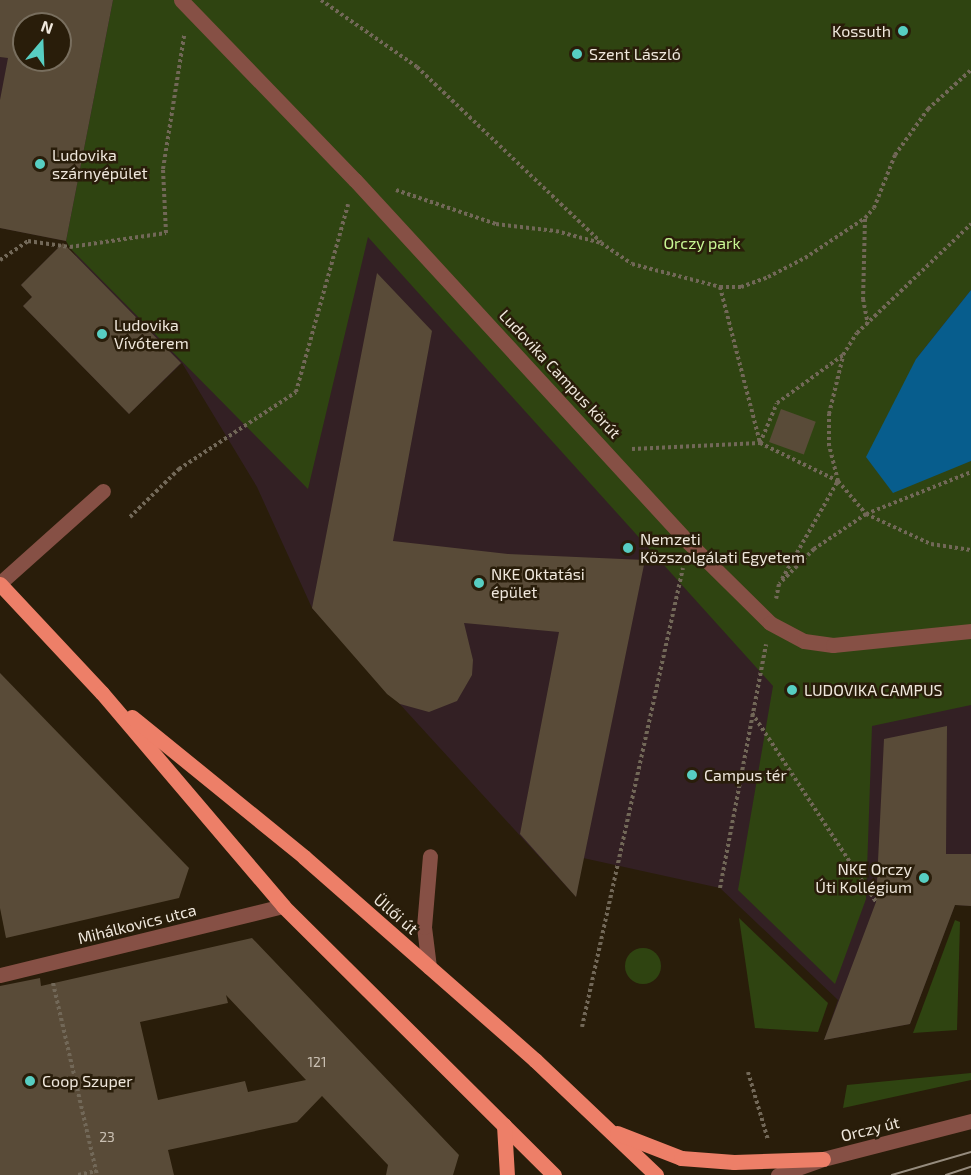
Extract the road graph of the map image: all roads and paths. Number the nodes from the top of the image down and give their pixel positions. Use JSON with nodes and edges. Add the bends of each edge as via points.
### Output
{"nodes":[{"id":1,"x":321,"y":0,"type":"edge"},
{"id":2,"x":184,"y":6,"type":"edge"},
{"id":3,"x":971,"y":70,"type":"edge"},
{"id":4,"x":355,"y":180,"type":"junction"},
{"id":5,"x":865,"y":218,"type":"junction"},
{"id":6,"x":971,"y":224,"type":"edge"},
{"id":7,"x":601,"y":243,"type":"junction"},
{"id":8,"x":0,"y":260,"type":"edge"},
{"id":9,"x":720,"y":287,"type":"junction"},
{"id":10,"x":868,"y":324,"type":"junction"},
{"id":11,"x":843,"y":355,"type":"junction"},
{"id":12,"x":760,"y":443,"type":"junction"},
{"id":13,"x":606,"y":450,"type":"junction"},
{"id":14,"x":971,"y":471,"type":"edge"},
{"id":15,"x":838,"y":481,"type":"junction"},
{"id":16,"x":103,"y":491,"type":"dead end"},
{"id":17,"x":866,"y":514,"type":"junction"},
{"id":18,"x":130,"y":517,"type":"dead end"},
{"id":19,"x":688,"y":542,"type":"junction"},
{"id":20,"x":971,"y":550,"type":"edge"},
{"id":21,"x":0,"y":583,"type":"edge"},
{"id":22,"x":779,"y":584,"type":"junction"},
{"id":23,"x":770,"y":623,"type":"junction"},
{"id":24,"x":971,"y":631,"type":"edge"},
{"id":25,"x":102,"y":693,"type":"junction"},
{"id":26,"x":752,"y":713,"type":"junction"},
{"id":27,"x":430,"y":856,"type":"dead end"},
{"id":28,"x":720,"y":888,"type":"dead end"},
{"id":29,"x":876,"y":902,"type":"dead end"},
{"id":30,"x":283,"y":906,"type":"junction"},
{"id":31,"x":49,"y":965,"type":"junction"},
{"id":32,"x":429,"y":967,"type":"junction"},
{"id":33,"x":0,"y":975,"type":"edge"},
{"id":34,"x":582,"y":1027,"type":"dead end"},
{"id":35,"x":748,"y":1072,"type":"dead end"},
{"id":36,"x":754,"y":1100,"type":"dead end"},
{"id":37,"x":971,"y":1121,"type":"edge"},
{"id":38,"x":504,"y":1125,"type":"junction"},
{"id":39,"x":609,"y":1130,"type":"junction"},
{"id":40,"x":823,"y":1159,"type":"junction"},
{"id":41,"x":97,"y":1173,"type":"edge"},
{"id":42,"x":78,"y":1175,"type":"edge"},
{"id":43,"x":507,"y":1175,"type":"edge"},
{"id":44,"x":555,"y":1175,"type":"edge"},
{"id":45,"x":656,"y":1175,"type":"edge"},
{"id":46,"x":778,"y":1175,"type":"edge"}],
"edges":[{"from":1,"to":7,"type":"path","via":[[417,67]]},
{"from":2,"to":4,"type":"street","name":"Ludovika Campus körút"},
{"from":2,"to":8,"type":"path","via":[[163,169],[166,232],[70,248],[28,241]]},
{"from":3,"to":5,"type":"path","via":[[928,109],[895,154],[874,208]]},
{"from":4,"to":7,"type":"path","via":[[496,224],[556,231]]},
{"from":4,"to":13,"type":"street","name":"Ludovika Campus körút"},
{"from":4,"to":18,"type":"path","via":[[296,392],[179,469]]},
{"from":5,"to":9,"type":"path","via":[[768,277],[741,286]]},
{"from":5,"to":10,"type":"path","via":[[863,299]]},
{"from":6,"to":10,"type":"path"},
{"from":7,"to":9,"type":"path","via":[[632,264]]},
{"from":9,"to":12,"type":"path"},
{"from":10,"to":11,"type":"path"},
{"from":11,"to":12,"type":"path","via":[[777,404]]},
{"from":11,"to":15,"type":"path","via":[[829,414],[829,446]]},
{"from":12,"to":13,"type":"path"},
{"from":12,"to":15,"type":"path"},
{"from":13,"to":19,"type":"street","name":"Ludovika Campus körút"},
{"from":14,"to":17,"type":"path"},
{"from":15,"to":17,"type":"path"},
{"from":15,"to":22,"type":"path"},
{"from":16,"to":21,"type":"street"},
{"from":17,"to":20,"type":"path","via":[[931,544]]},
{"from":17,"to":22,"type":"path","via":[[814,549]]},
{"from":19,"to":23,"type":"street","name":"Ludovika Campus körút"},
{"from":19,"to":34,"type":"path"},
{"from":21,"to":25,"type":"main road","name":"Üllői út"},
{"from":22,"to":23,"type":"path"},
{"from":23,"to":24,"type":"street","name":"Ludovika Campus körút","via":[[804,641],[833,645]]},
{"from":23,"to":26,"type":"path"},
{"from":25,"to":30,"type":"main road","name":"Üllői út"},
{"from":25,"to":32,"type":"main road","name":"Üllői út","via":[[304,857]]},
{"from":26,"to":28,"type":"path"},
{"from":26,"to":29,"type":"path"},
{"from":27,"to":32,"type":"street","via":[[424,927]]},
{"from":30,"to":31,"type":"street","name":"Mihálkovics utca"},
{"from":30,"to":38,"type":"main road","name":"Üllői út"},
{"from":31,"to":33,"type":"street","name":"Mihálkovics utca"},
{"from":31,"to":41,"type":"path"},
{"from":32,"to":39,"type":"main road","name":"Üllői út"},
{"from":35,"to":36,"type":"path"},
{"from":37,"to":40,"type":"street","name":"Orczy út"},
{"from":38,"to":43,"type":"main road"},
{"from":38,"to":44,"type":"main road","name":"Üllői út"},
{"from":39,"to":40,"type":"main road","via":[[681,1158],[734,1162]]},
{"from":39,"to":45,"type":"main road","name":"Üllői út"},
{"from":40,"to":46,"type":"street","name":"Orczy út"},
{"from":41,"to":42,"type":"path"}]}
